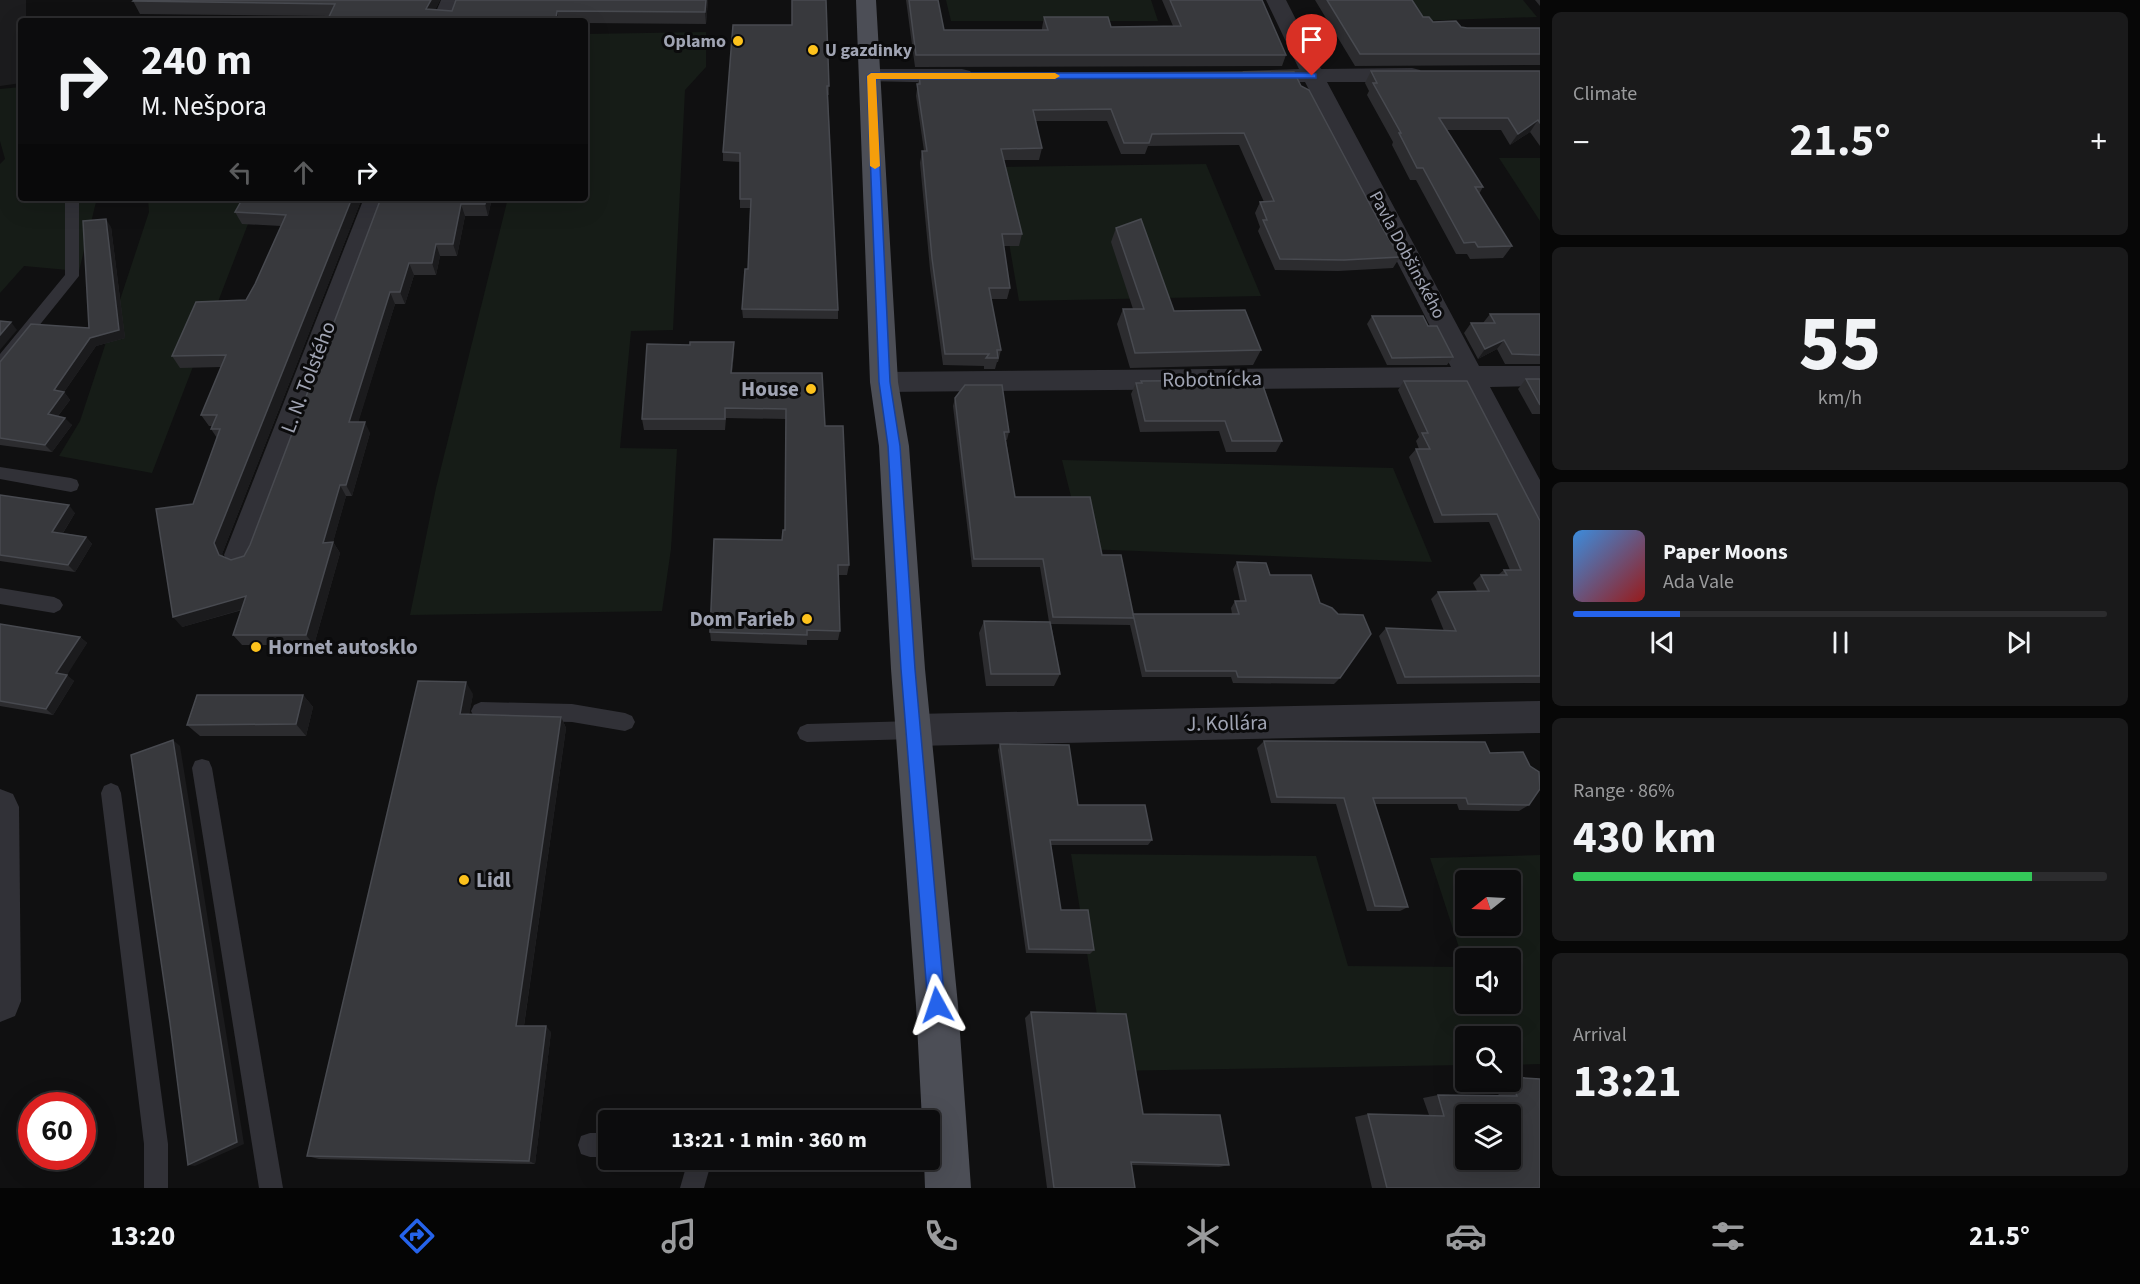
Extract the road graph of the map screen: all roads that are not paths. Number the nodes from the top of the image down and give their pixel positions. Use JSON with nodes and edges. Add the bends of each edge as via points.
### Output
{"nodes":[{"id":1,"x":451,"y":0,"type":"edge"},
{"id":2,"x":866,"y":0,"type":"edge"},
{"id":3,"x":1276,"y":0,"type":"edge"},
{"id":4,"x":444,"y":18,"type":"edge"},
{"id":5,"x":1438,"y":75,"type":"edge"},
{"id":6,"x":871,"y":76,"type":"junction"},
{"id":7,"x":985,"y":76,"type":"edge"},
{"id":8,"x":1233,"y":76,"type":"edge"},
{"id":9,"x":1312,"y":76,"type":"junction"},
{"id":10,"x":72,"y":201,"type":"edge"},
{"id":11,"x":375,"y":201,"type":"edge"},
{"id":12,"x":0,"y":364,"type":"edge"},
{"id":13,"x":1540,"y":376,"type":"edge"},
{"id":14,"x":1472,"y":377,"type":"junction"},
{"id":15,"x":885,"y":382,"type":"junction"},
{"id":16,"x":0,"y":473,"type":"edge"},
{"id":17,"x":71,"y":485,"type":"dead end"},
{"id":18,"x":1540,"y":509,"type":"edge"},
{"id":19,"x":240,"y":555,"type":"edge"},
{"id":20,"x":0,"y":596,"type":"edge"},
{"id":21,"x":54,"y":605,"type":"dead end"},
{"id":22,"x":481,"y":711,"type":"dead end"},
{"id":23,"x":1540,"y":717,"type":"edge"},
{"id":24,"x":625,"y":722,"type":"dead end"},
{"id":25,"x":914,"y":730,"type":"junction"},
{"id":26,"x":807,"y":733,"type":"dead end"},
{"id":27,"x":202,"y":768,"type":"dead end"},
{"id":28,"x":111,"y":793,"type":"dead end"},
{"id":29,"x":0,"y":807,"type":"edge"},
{"id":30,"x":0,"y":883,"type":"edge"},
{"id":31,"x":0,"y":1001,"type":"edge"},
{"id":32,"x":697,"y":1170,"type":"edge"},
{"id":33,"x":156,"y":1188,"type":"edge"},
{"id":34,"x":271,"y":1188,"type":"edge"},
{"id":35,"x":692,"y":1188,"type":"edge"},
{"id":36,"x":948,"y":1188,"type":"edge"}],
"edges":[{"from":1,"to":4,"type":"street"},
{"from":2,"to":6,"type":"main road"},
{"from":3,"to":9,"type":"street","name":"Pavla Dobšinského"},
{"from":5,"to":9,"type":"street"},
{"from":6,"to":7,"type":"street"},
{"from":6,"to":15,"type":"main road"},
{"from":8,"to":9,"type":"street"},
{"from":9,"to":14,"type":"street","name":"Pavla Dobšinského"},
{"from":10,"to":12,"type":"lane","via":[[72,276]]},
{"from":11,"to":19,"type":"street","name":"L. N. Tolstého"},
{"from":13,"to":14,"type":"street","name":"Robotnícka"},
{"from":14,"to":15,"type":"street","name":"Robotnícka"},
{"from":14,"to":18,"type":"street","name":"Pavla Dobšinského"},
{"from":15,"to":25,"type":"main road","via":[[894,446]]},
{"from":16,"to":17,"type":"lane"},
{"from":20,"to":21,"type":"lane"},
{"from":22,"to":24,"type":"lane","via":[[572,713]]},
{"from":23,"to":25,"type":"street","name":"J. Kollára"},
{"from":25,"to":26,"type":"lane"},
{"from":25,"to":36,"type":"main road"},
{"from":27,"to":34,"type":"lane"},
{"from":28,"to":33,"type":"lane","via":[[156,1144]]},
{"from":29,"to":30,"type":"street"},
{"from":30,"to":31,"type":"street"},
{"from":32,"to":35,"type":"lane"}]}
